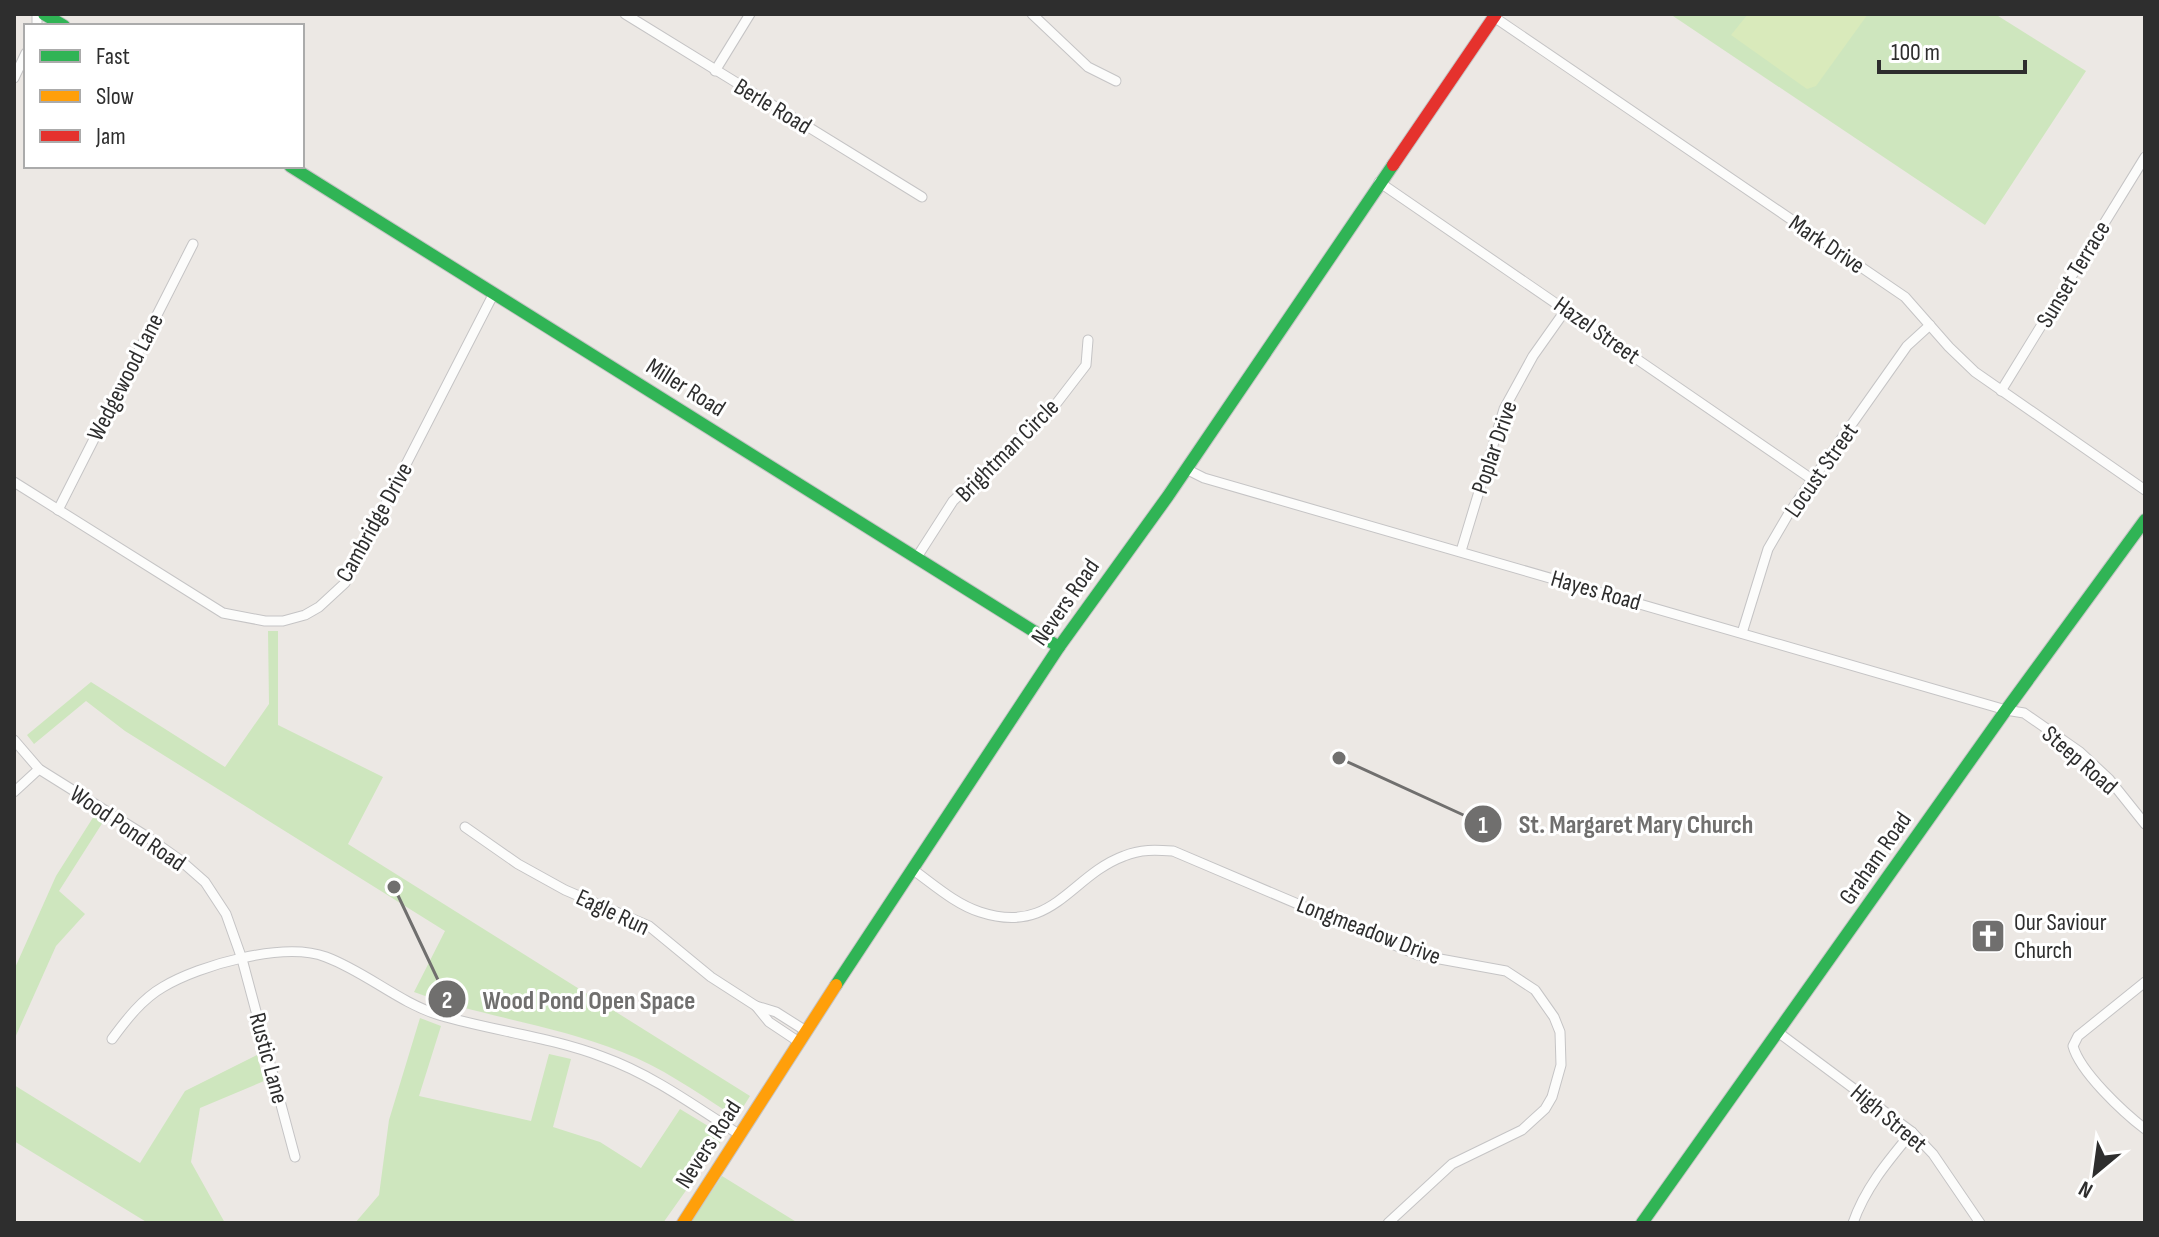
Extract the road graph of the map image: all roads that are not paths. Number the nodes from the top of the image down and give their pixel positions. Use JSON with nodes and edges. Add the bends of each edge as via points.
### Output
{"nodes":[{"id":1,"x":625,"y":14,"type":"edge"},
{"id":2,"x":750,"y":14,"type":"edge"},
{"id":3,"x":1032,"y":14,"type":"edge"},
{"id":4,"x":1495,"y":16,"type":"edge"},
{"id":5,"x":24,"y":57,"type":"edge"},
{"id":6,"x":715,"y":71,"type":"junction"},
{"id":7,"x":14,"y":78,"type":"edge"},
{"id":8,"x":1116,"y":81,"type":"dead end"},
{"id":9,"x":2145,"y":157,"type":"edge"},
{"id":10,"x":293,"y":168,"type":"edge"},
{"id":11,"x":1379,"y":182,"type":"junction"},
{"id":12,"x":922,"y":197,"type":"dead end"},
{"id":13,"x":193,"y":244,"type":"dead end"},
{"id":14,"x":493,"y":295,"type":"junction"},
{"id":15,"x":1567,"y":308,"type":"junction"},
{"id":16,"x":1930,"y":325,"type":"junction"},
{"id":17,"x":1088,"y":340,"type":"dead end"},
{"id":18,"x":2001,"y":391,"type":"junction"},
{"id":19,"x":1186,"y":469,"type":"junction"},
{"id":20,"x":1813,"y":480,"type":"junction"},
{"id":21,"x":14,"y":482,"type":"edge"},
{"id":22,"x":2145,"y":490,"type":"edge"},
{"id":23,"x":58,"y":510,"type":"junction"},
{"id":24,"x":2145,"y":520,"type":"edge"},
{"id":25,"x":1461,"y":551,"type":"junction"},
{"id":26,"x":917,"y":557,"type":"junction"},
{"id":27,"x":1742,"y":633,"type":"junction"},
{"id":28,"x":1059,"y":647,"type":"junction"},
{"id":29,"x":2006,"y":710,"type":"junction"},
{"id":30,"x":14,"y":740,"type":"edge"},
{"id":31,"x":39,"y":769,"type":"junction"},
{"id":32,"x":14,"y":792,"type":"edge"},
{"id":33,"x":2145,"y":824,"type":"edge"},
{"id":34,"x":465,"y":827,"type":"dead end"},
{"id":35,"x":912,"y":869,"type":"junction"},
{"id":36,"x":242,"y":959,"type":"junction"},
{"id":37,"x":2145,"y":982,"type":"edge"},
{"id":38,"x":1779,"y":1033,"type":"junction"},
{"id":39,"x":802,"y":1037,"type":"junction"},
{"id":40,"x":112,"y":1039,"type":"dead end"},
{"id":41,"x":2145,"y":1129,"type":"edge"},
{"id":42,"x":1912,"y":1132,"type":"junction"},
{"id":43,"x":740,"y":1135,"type":"junction"},
{"id":44,"x":295,"y":1157,"type":"dead end"},
{"id":45,"x":683,"y":1223,"type":"edge"},
{"id":46,"x":1388,"y":1223,"type":"edge"},
{"id":47,"x":1642,"y":1223,"type":"edge"},
{"id":48,"x":1853,"y":1223,"type":"edge"},
{"id":49,"x":1980,"y":1223,"type":"edge"}],
"edges":[{"from":1,"to":6,"type":"street","name":"Berle Road"},
{"from":2,"to":6,"type":"street"},
{"from":3,"to":8,"type":"street","via":[[1079,60]]},
{"from":4,"to":11,"type":"street","name":"Nevers Road"},
{"from":4,"to":16,"type":"street","name":"Mark Drive","via":[[1905,297]]},
{"from":5,"to":7,"type":"street"},
{"from":6,"to":12,"type":"street","name":"Berle Road"},
{"from":9,"to":18,"type":"street","name":"Sunset Terrace"},
{"from":10,"to":14,"type":"street","name":"Miller Road"},
{"from":11,"to":15,"type":"street","name":"Hazel Street"},
{"from":11,"to":19,"type":"street","name":"Nevers Road"},
{"from":13,"to":23,"type":"street","name":"Wedgewood Lane"},
{"from":14,"to":23,"type":"street","name":"Cambridge Drive","via":[[345,583],[305,615],[265,621],[223,613]]},
{"from":14,"to":26,"type":"street","name":"Miller Road"},
{"from":15,"to":20,"type":"street","name":"Hazel Street"},
{"from":15,"to":25,"type":"street","name":"Poplar Drive","via":[[1504,409]]},
{"from":16,"to":18,"type":"street","name":"Mark Drive"},
{"from":16,"to":20,"type":"street","name":"Locust Street","via":[[1907,346]]},
{"from":17,"to":26,"type":"street","name":"Brightman Circle","via":[[1086,365],[1064,394],[953,501]]},
{"from":18,"to":22,"type":"street","name":"Mark Drive"},
{"from":19,"to":25,"type":"street","name":"Hayes Road"},
{"from":19,"to":28,"type":"street","name":"Nevers Road"},
{"from":20,"to":27,"type":"street","name":"Locust Street","via":[[1768,549]]},
{"from":21,"to":23,"type":"street","name":"Cambridge Drive"},
{"from":24,"to":29,"type":"street","name":"Graham Road"},
{"from":25,"to":27,"type":"street","name":"Hayes Road"},
{"from":26,"to":28,"type":"street","name":"Miller Road"},
{"from":27,"to":29,"type":"street","name":"Hayes Road"},
{"from":28,"to":35,"type":"street","name":"Nevers Road"},
{"from":29,"to":33,"type":"street","name":"Steep Road","via":[[2024,713],[2080,752]]},
{"from":29,"to":38,"type":"street","name":"Graham Road"},
{"from":30,"to":31,"type":"street","name":"Wood Pond Road"},
{"from":31,"to":32,"type":"street"},
{"from":31,"to":36,"type":"street","name":"Wood Pond Road","via":[[146,836],[205,882],[226,914]]},
{"from":34,"to":39,"type":"street","name":"Eagle Run","via":[[565,890],[649,926],[711,977],[756,1006],[776,1012]]},
{"from":35,"to":39,"type":"street","name":"Nevers Road"},
{"from":35,"to":46,"type":"street","name":"Longmeadow Drive","via":[[980,912],[1014,917],[1047,909],[1122,856],[1173,851],[1418,955],[1506,971],[1520,979],[1545,1002],[1560,1032],[1561,1065],[1552,1097],[1522,1130],[1452,1164]]},
{"from":36,"to":40,"type":"street","via":[[161,987]]},
{"from":36,"to":43,"type":"street","via":[[286,951],[324,956],[427,1011],[564,1045],[633,1069]]},
{"from":36,"to":44,"type":"street","name":"Rustic Lane"},
{"from":37,"to":41,"type":"street","via":[[2078,1036],[2073,1046],[2076,1058]]},
{"from":38,"to":42,"type":"street","name":"High Street"},
{"from":38,"to":47,"type":"street","name":"Graham Road"},
{"from":39,"to":43,"type":"street","name":"Nevers Road"},
{"from":42,"to":48,"type":"street","via":[[1880,1170]]},
{"from":42,"to":49,"type":"street","name":"High Street"},
{"from":43,"to":45,"type":"street","name":"Nevers Road"}]}
